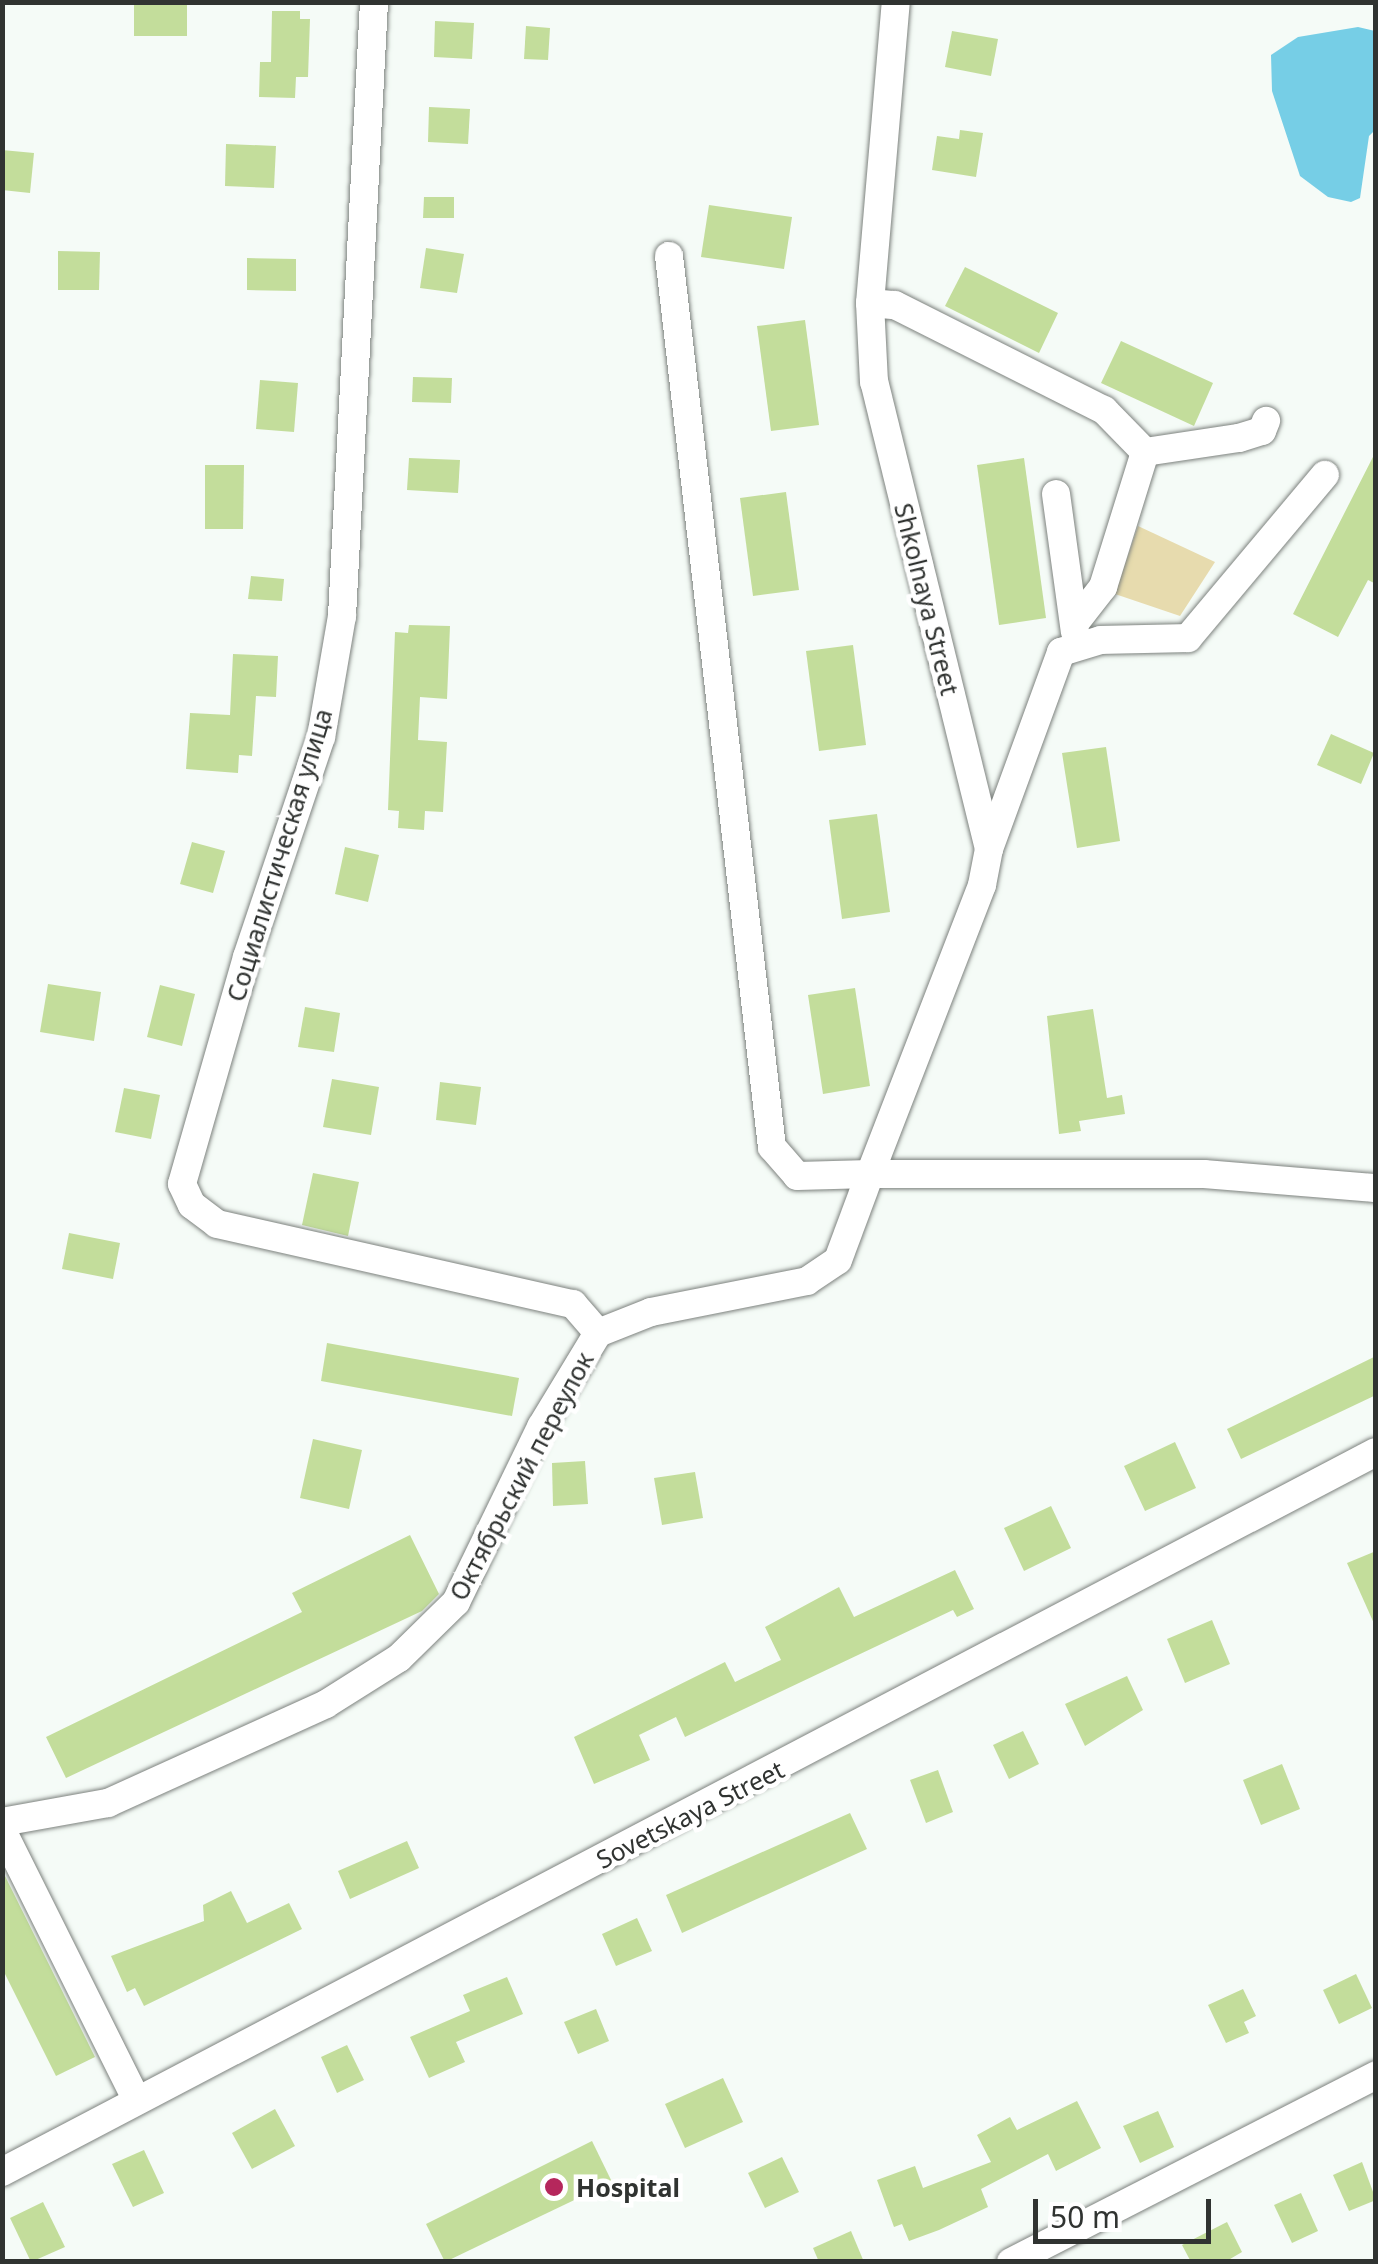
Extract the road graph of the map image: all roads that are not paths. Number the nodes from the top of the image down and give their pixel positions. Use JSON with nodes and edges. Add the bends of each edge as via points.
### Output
{"nodes":[{"id":1,"x":374,"y":2,"type":"edge"},
{"id":2,"x":896,"y":2,"type":"edge"},
{"id":3,"x":669,"y":256,"type":"dead end"},
{"id":4,"x":870,"y":303,"type":"junction"},
{"id":5,"x":1266,"y":421,"type":"dead end"},
{"id":6,"x":1146,"y":452,"type":"junction"},
{"id":7,"x":1325,"y":475,"type":"dead end"},
{"id":8,"x":1056,"y":494,"type":"dead end"},
{"id":9,"x":1075,"y":635,"type":"junction"},
{"id":10,"x":989,"y":850,"type":"junction"},
{"id":11,"x":870,"y":1174,"type":"junction"},
{"id":12,"x":1376,"y":1188,"type":"edge"},
{"id":13,"x":598,"y":1333,"type":"junction"},
{"id":14,"x":1376,"y":1452,"type":"edge"},
{"id":15,"x":2,"y":1826,"type":"edge"},
{"id":16,"x":1376,"y":2074,"type":"edge"},
{"id":17,"x":135,"y":2097,"type":"junction"},
{"id":18,"x":2,"y":2172,"type":"edge"},
{"id":19,"x":1012,"y":2262,"type":"edge"}],
"edges":[{"from":1,"to":13,"type":"street","name":"Социалистическая улица","via":[[342,616],[321,737],[246,957],[182,1184],[192,1206],[217,1224],[573,1304]]},
{"from":2,"to":4,"type":"street","name":"Shkolnaya Street"},
{"from":3,"to":11,"type":"street","via":[[772,1147],[798,1176]]},
{"from":4,"to":6,"type":"street","via":[[895,305],[1104,410]]},
{"from":4,"to":10,"type":"street","name":"Shkolnaya Street","via":[[874,382]]},
{"from":5,"to":6,"type":"street","via":[[1262,431],[1239,438]]},
{"from":6,"to":9,"type":"street","via":[[1103,588]]},
{"from":7,"to":9,"type":"street","via":[[1188,638]]},
{"from":8,"to":9,"type":"street"},
{"from":9,"to":10,"type":"street","via":[[1061,652]]},
{"from":10,"to":11,"type":"street","name":"Shkolnaya Street","via":[[982,886]]},
{"from":11,"to":12,"type":"street","via":[[1204,1174]]},
{"from":11,"to":13,"type":"street","name":"Октябрьский переулок","via":[[838,1260],[807,1281],[651,1312]]},
{"from":13,"to":15,"type":"street","name":"Октябрьский переулок","via":[[542,1426],[456,1602],[399,1658],[326,1704],[108,1803]]},
{"from":14,"to":17,"type":"street","name":"Sovetskaya Street","via":[[857,1729]]},
{"from":15,"to":17,"type":"street"},
{"from":16,"to":19,"type":"street"},
{"from":17,"to":18,"type":"street","name":"Sovetskaya Street"}]}
